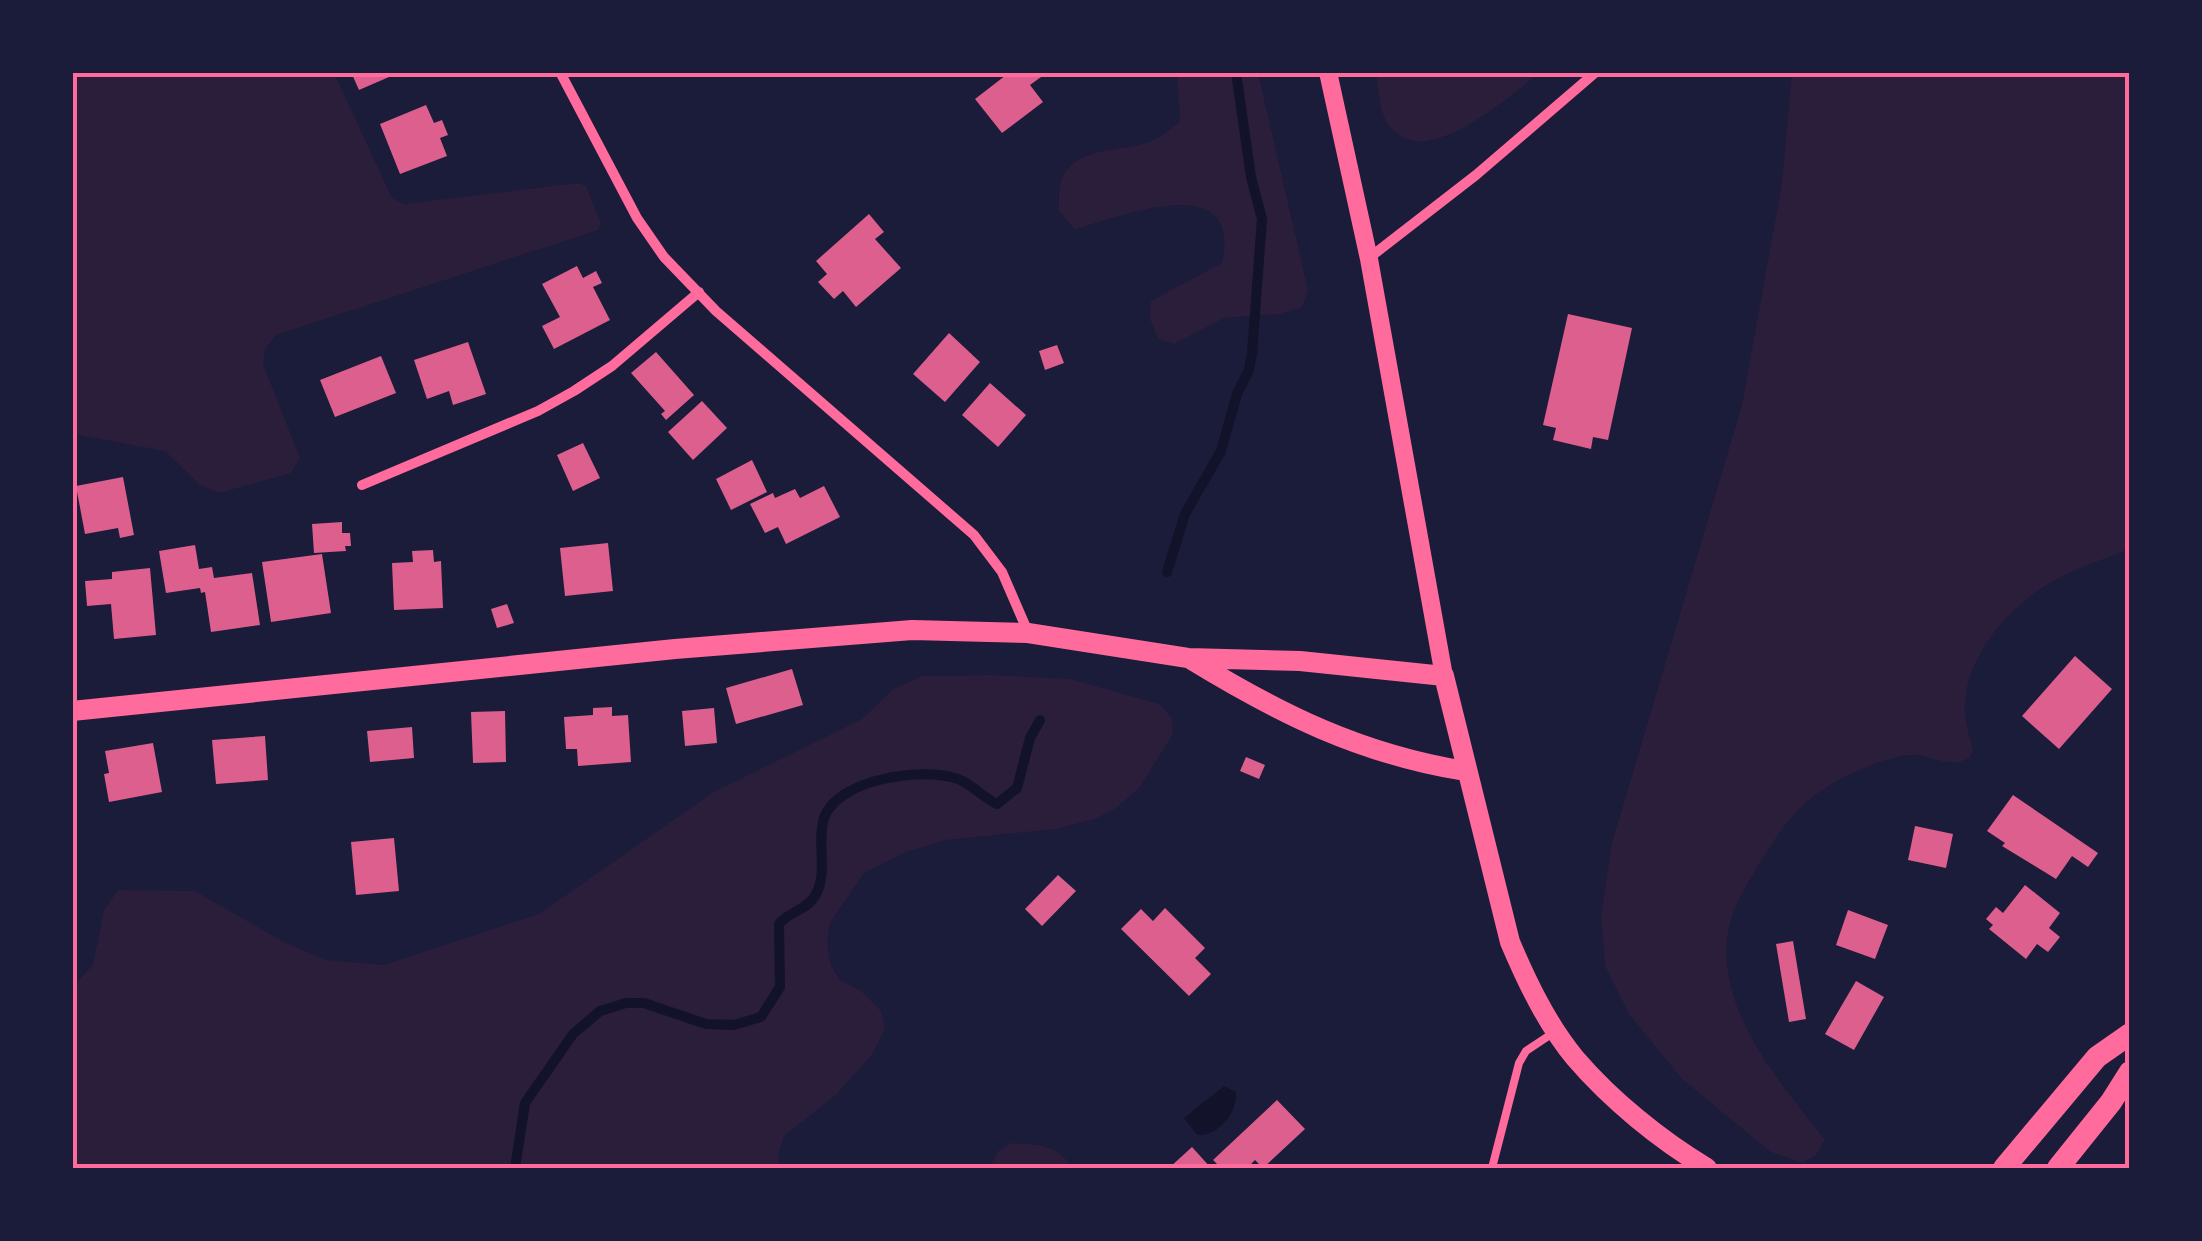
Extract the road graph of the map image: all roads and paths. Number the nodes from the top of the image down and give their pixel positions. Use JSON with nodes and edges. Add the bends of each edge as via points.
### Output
{"nodes":[{"id":1,"x":560,"y":72,"type":"edge"},
{"id":2,"x":1328,"y":72,"type":"edge"},
{"id":3,"x":1596,"y":72,"type":"edge"},
{"id":4,"x":1368,"y":258,"type":"junction"},
{"id":5,"x":699,"y":292,"type":"junction"},
{"id":6,"x":362,"y":485,"type":"dead end"},
{"id":7,"x":1028,"y":633,"type":"junction"},
{"id":8,"x":1188,"y":658,"type":"junction"},
{"id":9,"x":1444,"y":676,"type":"junction"},
{"id":10,"x":72,"y":711,"type":"edge"},
{"id":11,"x":1465,"y":771,"type":"junction"},
{"id":12,"x":1556,"y":1030,"type":"junction"},
{"id":13,"x":2130,"y":1034,"type":"edge"},
{"id":14,"x":2130,"y":1072,"type":"edge"},
{"id":15,"x":1492,"y":1168,"type":"edge"},
{"id":16,"x":1708,"y":1168,"type":"edge"},
{"id":17,"x":2004,"y":1168,"type":"edge"},
{"id":18,"x":2058,"y":1168,"type":"edge"}],
"edges":[{"from":1,"to":5,"type":"street","via":[[637,218]]},
{"from":2,"to":4,"type":"street"},
{"from":3,"to":4,"type":"street"},
{"from":4,"to":9,"type":"street"},
{"from":5,"to":6,"type":"street","via":[[574,392]]},
{"from":5,"to":7,"type":"street","via":[[974,535],[1002,572]]},
{"from":7,"to":8,"type":"main road"},
{"from":7,"to":10,"type":"main road","via":[[912,630],[736,643]]},
{"from":8,"to":9,"type":"main road"},
{"from":8,"to":11,"type":"main road","via":[[1328,734]]},
{"from":9,"to":11,"type":"main road"},
{"from":11,"to":12,"type":"main road","via":[[1510,942]]},
{"from":12,"to":15,"type":"lane","via":[[1519,1063]]},
{"from":12,"to":16,"type":"main road","via":[[1638,1118]]},
{"from":13,"to":17,"type":"main road","via":[[2097,1057]]},
{"from":14,"to":18,"type":"main road"}]}
